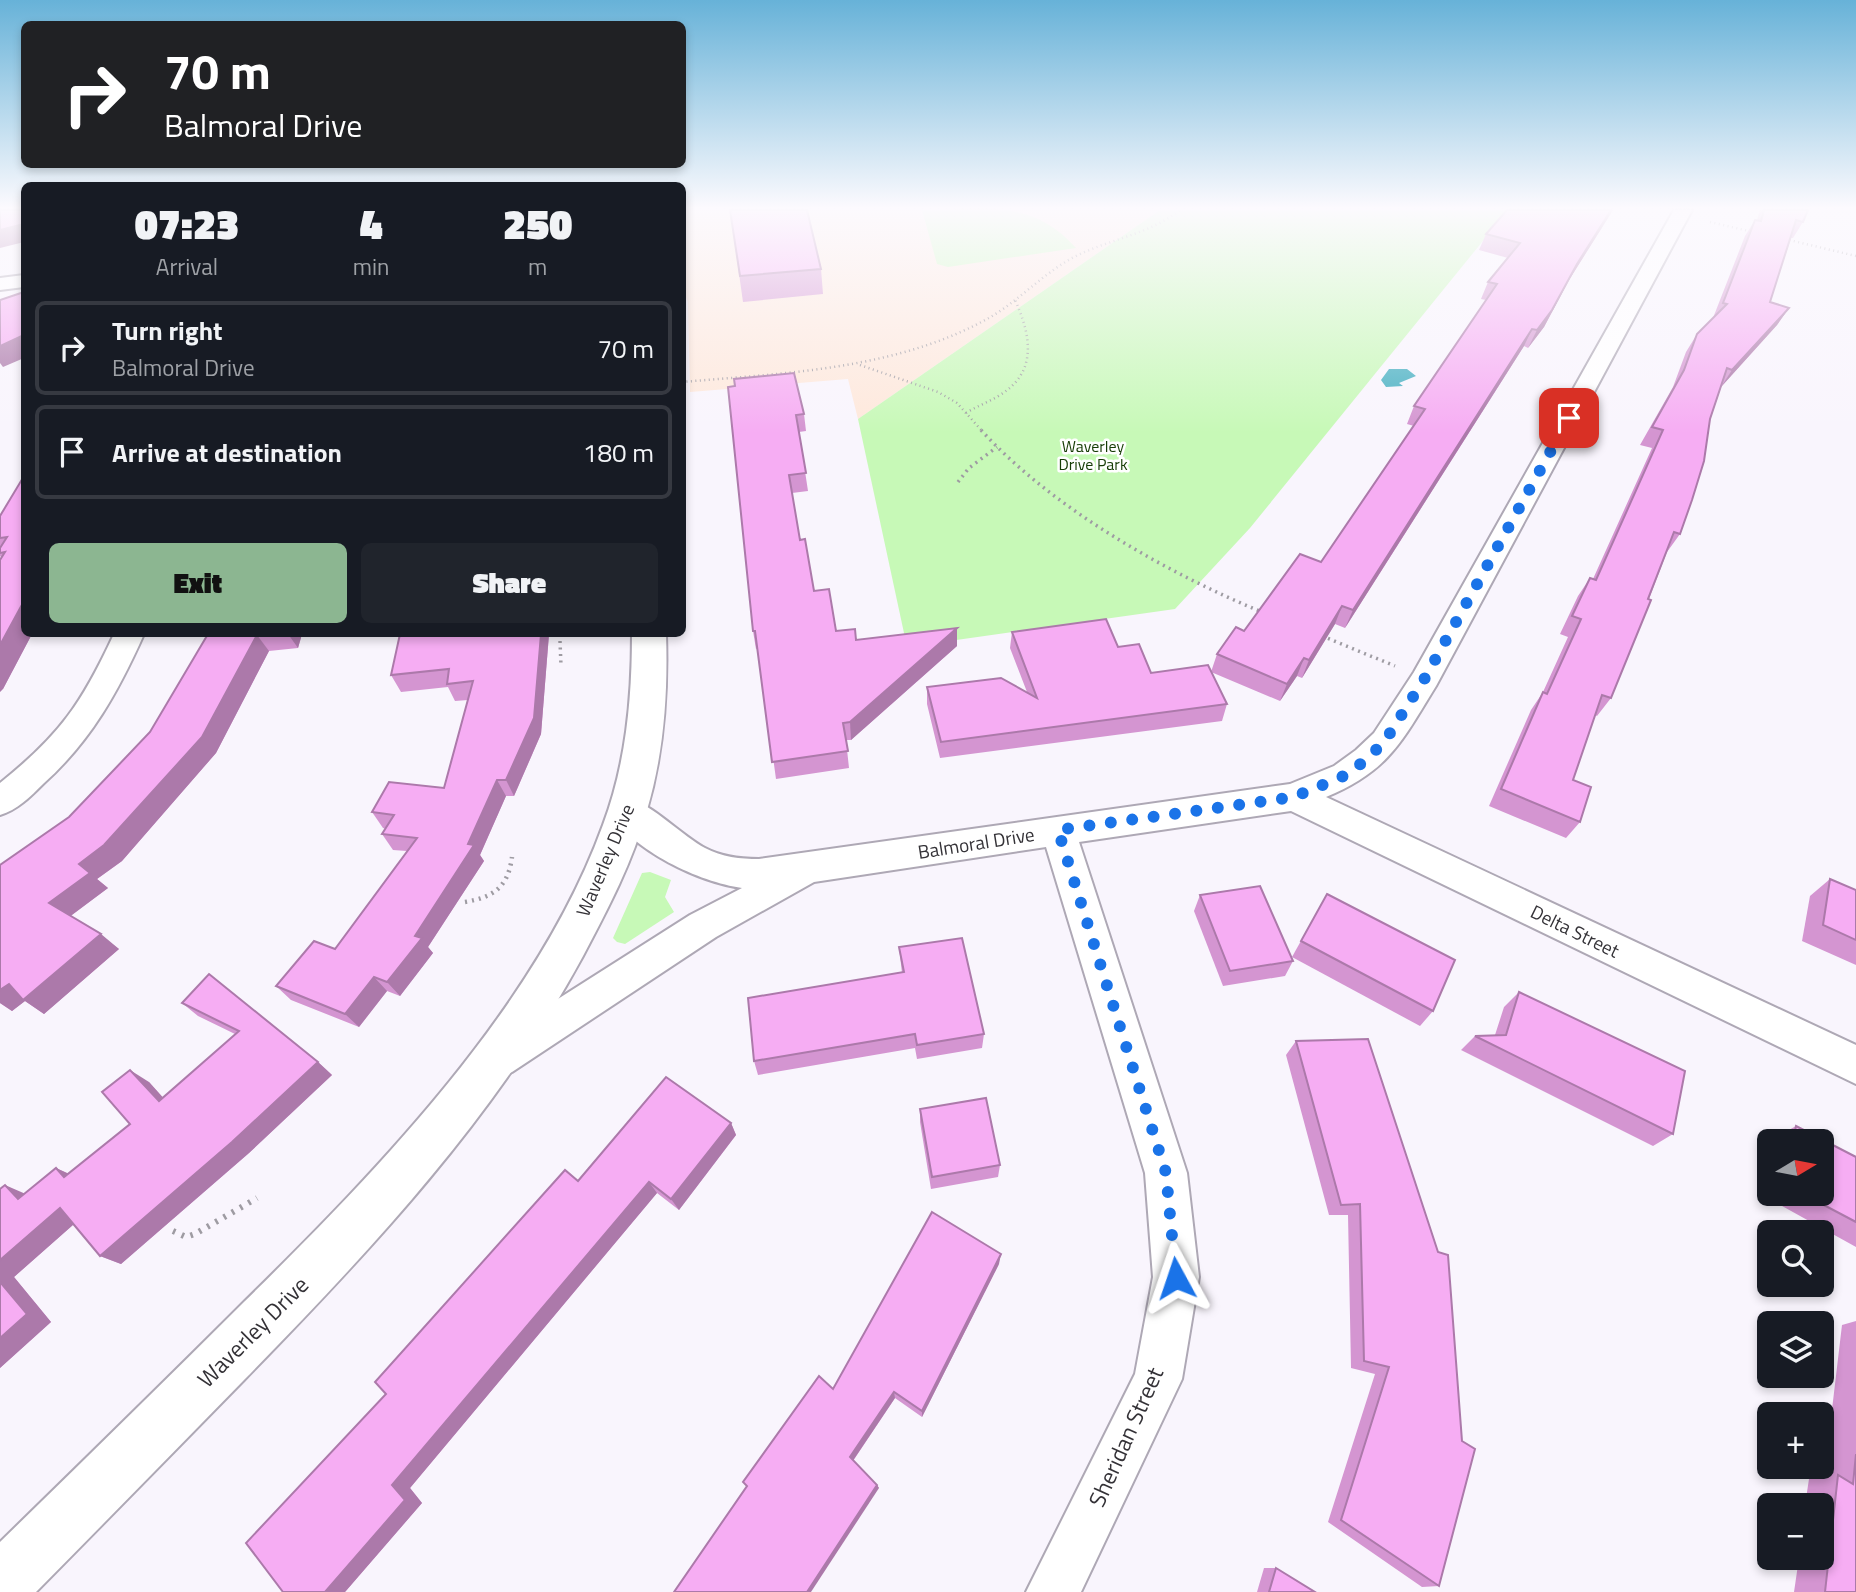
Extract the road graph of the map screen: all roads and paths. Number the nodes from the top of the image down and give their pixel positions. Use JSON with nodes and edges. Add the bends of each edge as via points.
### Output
{"nodes":[{"id":1,"x":1032,"y":284,"type":"edge"},
{"id":2,"x":1653,"y":284,"type":"edge"},
{"id":3,"x":1015,"y":300,"type":"junction"},
{"id":4,"x":860,"y":366,"type":"junction"},
{"id":5,"x":686,"y":382,"type":"edge"},
{"id":6,"x":966,"y":412,"type":"junction"},
{"id":7,"x":997,"y":447,"type":"junction"},
{"id":8,"x":958,"y":482,"type":"dead end"},
{"id":9,"x":1270,"y":615,"type":"edge"},
{"id":10,"x":1321,"y":636,"type":"edge"},
{"id":11,"x":128,"y":637,"type":"edge"},
{"id":12,"x":649,"y":637,"type":"edge"},
{"id":13,"x":560,"y":641,"type":"dead end"},
{"id":14,"x":561,"y":666,"type":"dead end"},
{"id":15,"x":1425,"y":678,"type":"junction"},
{"id":16,"x":1294,"y":797,"type":"junction"},
{"id":17,"x":0,"y":802,"type":"edge"},
{"id":18,"x":628,"y":812,"type":"junction"},
{"id":19,"x":1058,"y":830,"type":"junction"},
{"id":20,"x":512,"y":857,"type":"dead end"},
{"id":21,"x":813,"y":868,"type":"junction"},
{"id":22,"x":465,"y":902,"type":"dead end"},
{"id":23,"x":490,"y":1064,"type":"junction"},
{"id":24,"x":1856,"y":1065,"type":"edge"},
{"id":25,"x":257,"y":1198,"type":"dead end"},
{"id":26,"x":173,"y":1231,"type":"dead end"},
{"id":27,"x":0,"y":1586,"type":"edge"},
{"id":28,"x":1054,"y":1592,"type":"edge"}],
"edges":[{"from":1,"to":3,"type":"path"},
{"from":2,"to":15,"type":"street","name":"Balmoral Drive"},
{"from":3,"to":4,"type":"path","via":[[957,333]]},
{"from":3,"to":6,"type":"path","via":[[1031,341],[1029,361],[1014,386]]},
{"from":4,"to":5,"type":"path"},
{"from":4,"to":6,"type":"path","via":[[938,391]]},
{"from":6,"to":7,"type":"path"},
{"from":7,"to":8,"type":"path"},
{"from":7,"to":9,"type":"path","via":[[1102,529],[1206,589]]},
{"from":10,"to":15,"type":"path"},
{"from":11,"to":17,"type":"street","via":[[102,692],[80,724]]},
{"from":12,"to":18,"type":"street","name":"Waverley Drive","via":[[651,694]]},
{"from":13,"to":14,"type":"path"},
{"from":15,"to":16,"type":"street","name":"Balmoral Drive","via":[[1385,741],[1367,759],[1346,775]]},
{"from":16,"to":19,"type":"street","name":"Balmoral Drive"},
{"from":16,"to":24,"type":"street","name":"Delta Street"},
{"from":18,"to":21,"type":"street","name":"Balmoral Drive","via":[[661,840],[700,861],[741,873]]},
{"from":18,"to":23,"type":"street","name":"Waverley Drive","via":[[576,929]]},
{"from":19,"to":21,"type":"street","name":"Balmoral Drive"},
{"from":19,"to":28,"type":"street","name":"Sheridan Street","via":[[1166,1173],[1176,1278],[1158,1379]]},
{"from":20,"to":22,"type":"path","via":[[511,875],[504,886]]},
{"from":21,"to":23,"type":"street","name":"Waverley Drive","via":[[703,926]]},
{"from":23,"to":27,"type":"street","name":"Waverley Drive","via":[[322,1262]]},
{"from":25,"to":26,"type":"path","via":[[195,1234],[186,1237]]}]}
